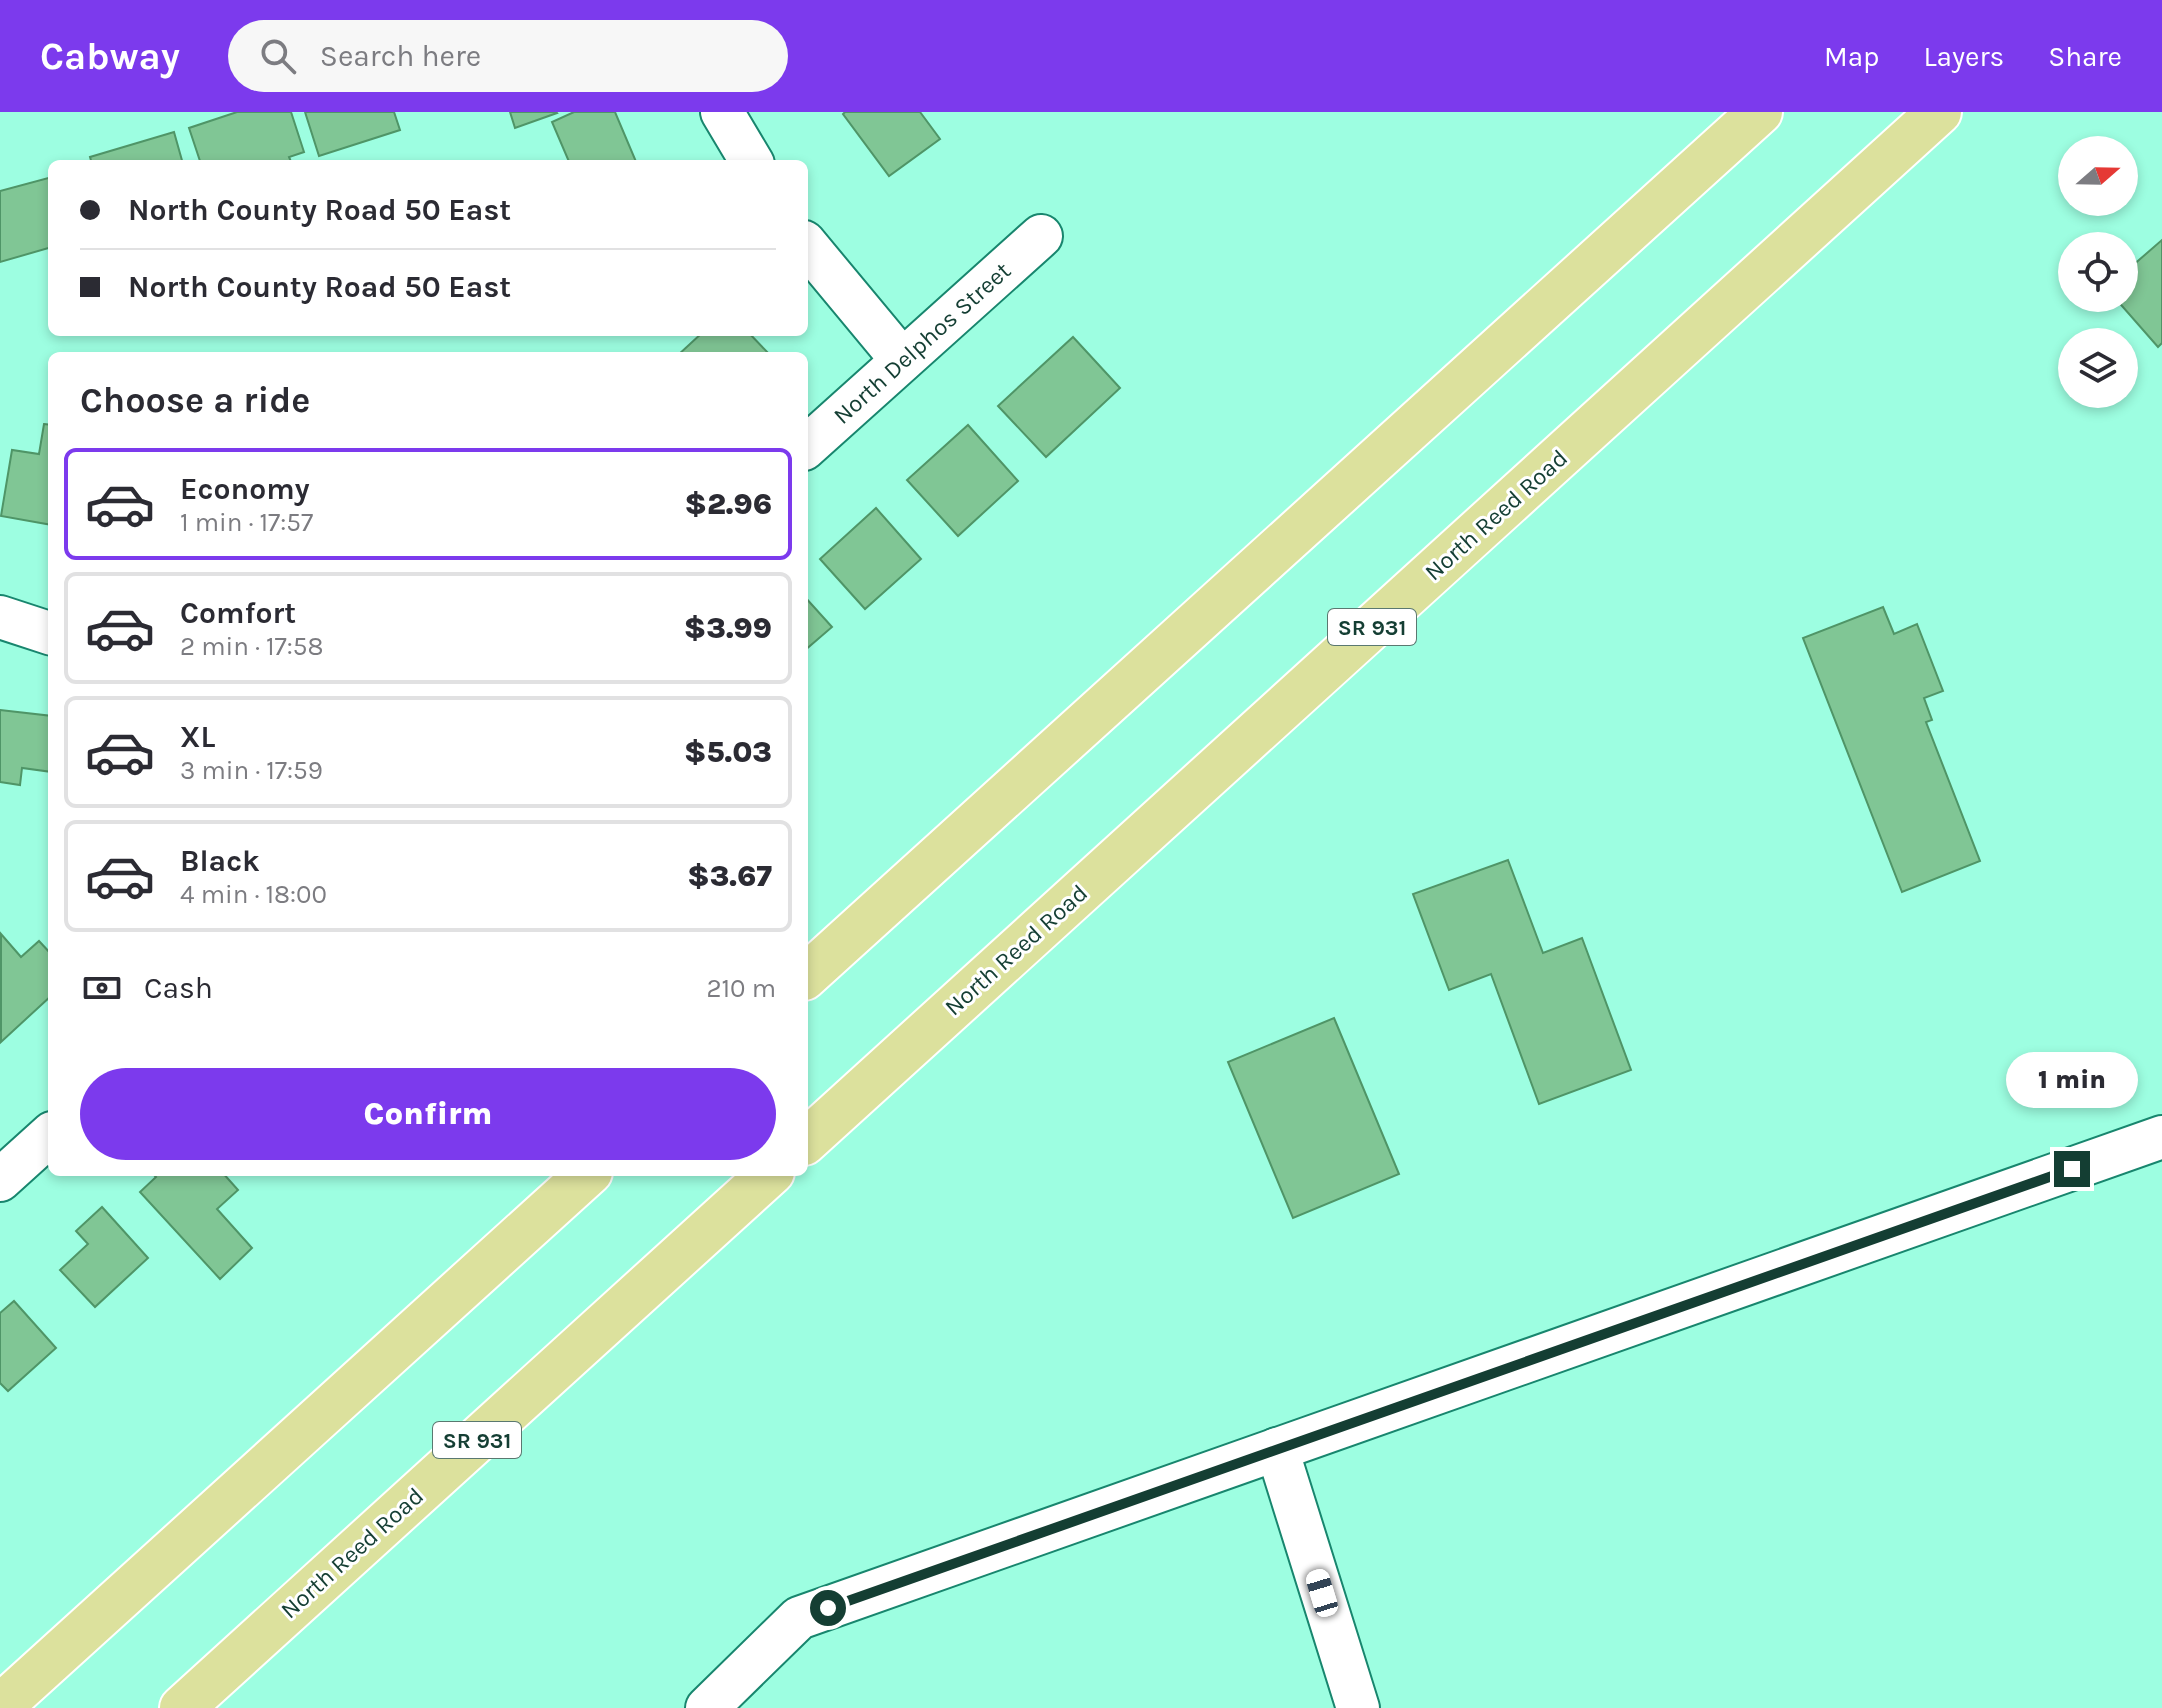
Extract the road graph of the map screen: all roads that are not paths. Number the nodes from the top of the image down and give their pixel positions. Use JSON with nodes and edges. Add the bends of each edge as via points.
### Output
{"nodes":[{"id":1,"x":722,"y":112,"type":"edge"},
{"id":2,"x":1760,"y":112,"type":"edge"},
{"id":3,"x":1939,"y":112,"type":"edge"},
{"id":4,"x":751,"y":160,"type":"edge"},
{"id":5,"x":1041,"y":236,"type":"dead end"},
{"id":6,"x":808,"y":247,"type":"edge"},
{"id":7,"x":902,"y":360,"type":"junction"},
{"id":8,"x":808,"y":445,"type":"edge"},
{"id":9,"x":0,"y":617,"type":"edge"},
{"id":10,"x":48,"y":633,"type":"edge"},
{"id":11,"x":808,"y":974,"type":"edge"},
{"id":12,"x":48,"y":1137,"type":"edge"},
{"id":13,"x":2162,"y":1137,"type":"edge"},
{"id":14,"x":808,"y":1139,"type":"edge"},
{"id":15,"x":586,"y":1176,"type":"edge"},
{"id":16,"x":768,"y":1176,"type":"edge"},
{"id":17,"x":0,"y":1180,"type":"edge"},
{"id":18,"x":1277,"y":1449,"type":"junction"},
{"id":19,"x":0,"y":1707,"type":"edge"},
{"id":20,"x":182,"y":1708,"type":"edge"},
{"id":21,"x":707,"y":1708,"type":"edge"},
{"id":22,"x":1358,"y":1708,"type":"edge"}],
"edges":[{"from":1,"to":4,"type":"street"},
{"from":2,"to":11,"type":"main road"},
{"from":3,"to":14,"type":"main road","name":"North Reed Road","number":"SR 931"},
{"from":5,"to":7,"type":"street","name":"North Delphos Street"},
{"from":6,"to":7,"type":"street"},
{"from":7,"to":8,"type":"street","name":"North Delphos Street"},
{"from":9,"to":10,"type":"street"},
{"from":12,"to":17,"type":"street"},
{"from":13,"to":18,"type":"street"},
{"from":15,"to":19,"type":"main road"},
{"from":16,"to":20,"type":"main road","name":"North Reed Road","number":"SR 931"},
{"from":18,"to":21,"type":"street","via":[[799,1618]]},
{"from":18,"to":22,"type":"street"}]}
